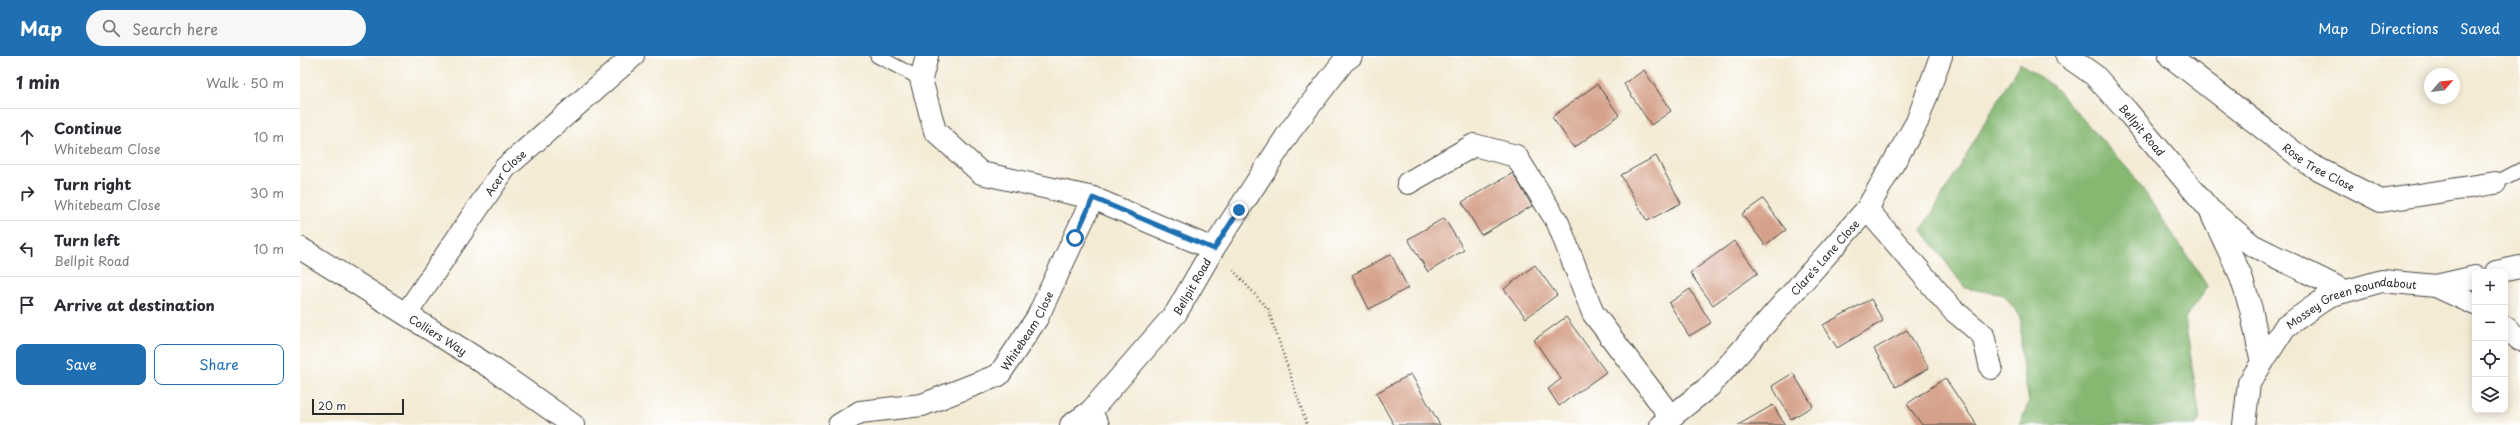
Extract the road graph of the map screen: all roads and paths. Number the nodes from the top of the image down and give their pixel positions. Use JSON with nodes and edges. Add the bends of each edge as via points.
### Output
{"nodes":[{"id":1,"x":633,"y":56,"type":"edge"},
{"id":2,"x":877,"y":56,"type":"edge"},
{"id":3,"x":927,"y":56,"type":"edge"},
{"id":4,"x":1351,"y":56,"type":"edge"},
{"id":5,"x":1941,"y":56,"type":"edge"},
{"id":6,"x":2067,"y":56,"type":"edge"},
{"id":7,"x":2170,"y":56,"type":"edge"},
{"id":8,"x":921,"y":79,"type":"junction"},
{"id":9,"x":2520,"y":170,"type":"edge"},
{"id":10,"x":1408,"y":183,"type":"dead end"},
{"id":11,"x":2495,"y":183,"type":"joint"},
{"id":12,"x":1093,"y":198,"type":"junction"},
{"id":13,"x":1867,"y":209,"type":"junction"},
{"id":14,"x":2210,"y":210,"type":"junction"},
{"id":15,"x":300,"y":248,"type":"edge"},
{"id":16,"x":1214,"y":249,"type":"junction"},
{"id":17,"x":2520,"y":267,"type":"edge"},
{"id":18,"x":2508,"y":270,"type":"edge"},
{"id":19,"x":2472,"y":278,"type":"edge"},
{"id":20,"x":2436,"y":286,"type":"junction"},
{"id":21,"x":2345,"y":292,"type":"junction"},
{"id":22,"x":2472,"y":303,"type":"edge"},
{"id":23,"x":406,"y":314,"type":"junction"},
{"id":24,"x":2508,"y":330,"type":"edge"},
{"id":25,"x":2520,"y":340,"type":"edge"},
{"id":26,"x":2262,"y":363,"type":"junction"},
{"id":27,"x":1991,"y":368,"type":"dead end"},
{"id":28,"x":1094,"y":419,"type":"edge"},
{"id":29,"x":1666,"y":421,"type":"edge"},
{"id":30,"x":573,"y":425,"type":"edge"},
{"id":31,"x":840,"y":425,"type":"edge"},
{"id":32,"x":1071,"y":425,"type":"edge"},
{"id":33,"x":1307,"y":425,"type":"edge"},
{"id":34,"x":2244,"y":425,"type":"edge"}],
"edges":[{"from":1,"to":23,"type":"street","name":"Acer Close","via":[[505,168]]},
{"from":2,"to":8,"type":"lane"},
{"from":3,"to":8,"type":"street"},
{"from":4,"to":16,"type":"street","name":"Bellpit Road","via":[[1344,61],[1290,131]]},
{"from":5,"to":13,"type":"street","name":"Clare's Lane Close","via":[[1917,122]]},
{"from":6,"to":14,"type":"street","name":"Bellpit Road","via":[[2094,75],[2110,92]]},
{"from":7,"to":11,"type":"street","name":"Rose Tree Close","via":[[2309,164],[2381,201]]},
{"from":8,"to":12,"type":"street","via":[[935,131],[980,173]]},
{"from":9,"to":11,"type":"lane"},
{"from":10,"to":29,"type":"street","via":[[1474,145],[1516,156],[1558,223],[1592,313]]},
{"from":12,"to":16,"type":"street"},
{"from":12,"to":31,"type":"street","name":"Whitebeam Close","via":[[1037,318],[999,375],[922,405],[860,412]]},
{"from":13,"to":27,"type":"street","via":[[1953,310],[1983,335]]},
{"from":13,"to":29,"type":"street","name":"Clare's Lane Close","via":[[1710,386]]},
{"from":14,"to":21,"type":"street","name":"Bellpit Road","via":[[2252,245]]},
{"from":14,"to":26,"type":"street","name":"Bellpit Road","via":[[2240,274],[2251,310]]},
{"from":15,"to":23,"type":"street","name":"Colliers Way"},
{"from":16,"to":28,"type":"street","name":"Bellpit Road","via":[[1176,313]]},
{"from":16,"to":33,"type":"path","via":[[1268,309]]},
{"from":17,"to":18,"type":"street"},
{"from":19,"to":20,"type":"street"},
{"from":20,"to":21,"type":"street","name":"Mossey Green Roundabout","via":[[2382,281]]},
{"from":20,"to":22,"type":"street","name":"Mossey Green Roundabout"},
{"from":21,"to":26,"type":"street","name":"Mossey Green Roundabout","via":[[2329,296],[2286,327]]},
{"from":23,"to":30,"type":"street","name":"Colliers Way","via":[[495,370]]},
{"from":24,"to":25,"type":"street"},
{"from":26,"to":34,"type":"street","name":"Mossey Green Roundabout","via":[[2250,383]]},
{"from":28,"to":32,"type":"street","name":"Bellpit Road"}]}
